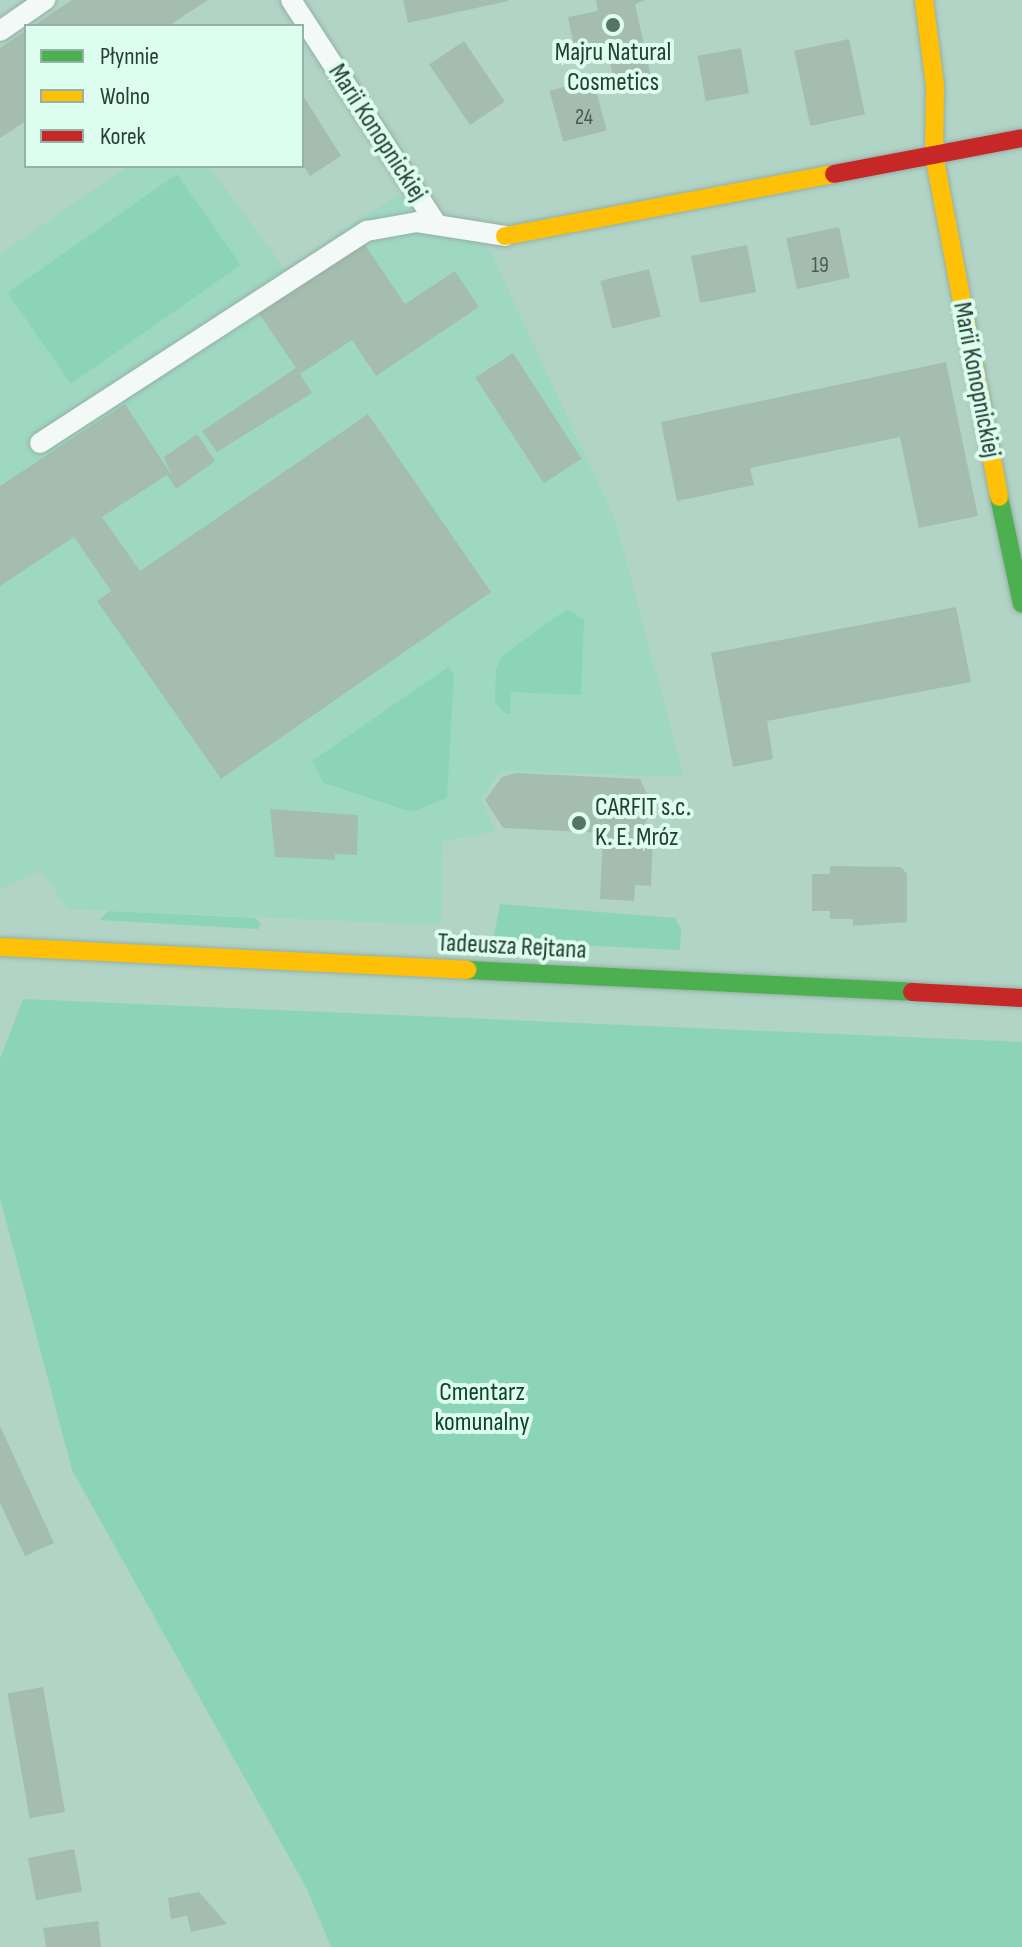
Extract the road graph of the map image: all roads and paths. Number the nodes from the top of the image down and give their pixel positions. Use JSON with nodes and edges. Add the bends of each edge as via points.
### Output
{"nodes":[{"id":1,"x":45,"y":0,"type":"edge"},
{"id":2,"x":291,"y":0,"type":"edge"},
{"id":3,"x":924,"y":0,"type":"edge"},
{"id":4,"x":0,"y":31,"type":"edge"},
{"id":5,"x":1022,"y":138,"type":"edge"},
{"id":6,"x":934,"y":155,"type":"junction"},
{"id":7,"x":437,"y":225,"type":"junction"},
{"id":8,"x":505,"y":236,"type":"joint"},
{"id":9,"x":40,"y":443,"type":"dead end"},
{"id":10,"x":1022,"y":604,"type":"edge"},
{"id":11,"x":0,"y":947,"type":"edge"},
{"id":12,"x":1022,"y":998,"type":"edge"}],
"edges":[{"from":1,"to":4,"type":"lane"},
{"from":2,"to":7,"type":"lane","name":"Marii Konopnickiej"},
{"from":3,"to":6,"type":"street","name":"Marii Konopnickiej","via":[[935,86]]},
{"from":5,"to":6,"type":"street"},
{"from":6,"to":8,"type":"street"},
{"from":6,"to":10,"type":"street","name":"Marii Konopnickiej","via":[[961,318]]},
{"from":7,"to":8,"type":"lane"},
{"from":7,"to":9,"type":"lane","via":[[417,222],[367,231]]},
{"from":11,"to":12,"type":"street","name":"Tadeusza Rejtana"}]}
